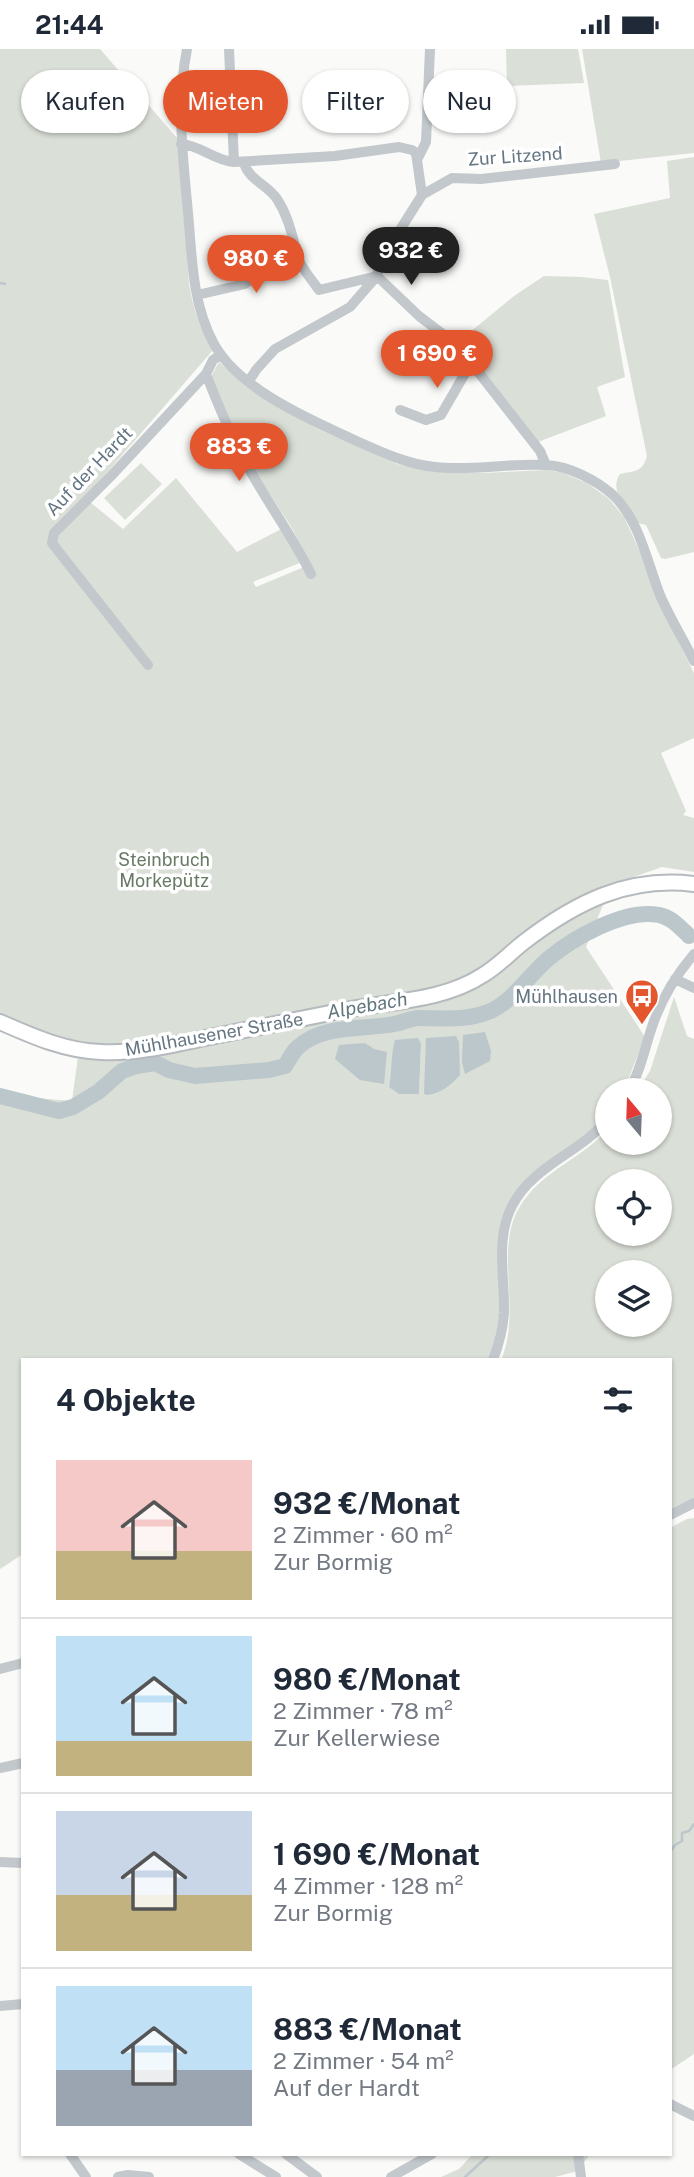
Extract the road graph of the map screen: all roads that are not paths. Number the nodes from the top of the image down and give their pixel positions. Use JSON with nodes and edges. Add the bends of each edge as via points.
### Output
{"nodes":[{"id":1,"x":187,"y":49,"type":"edge"},
{"id":2,"x":229,"y":49,"type":"edge"},
{"id":3,"x":430,"y":49,"type":"edge"},
{"id":4,"x":181,"y":144,"type":"junction"},
{"id":5,"x":418,"y":158,"type":"junction"},
{"id":6,"x":239,"y":162,"type":"junction"},
{"id":7,"x":615,"y":164,"type":"dead end"},
{"id":8,"x":422,"y":195,"type":"junction"},
{"id":9,"x":296,"y":247,"type":"junction"},
{"id":10,"x":377,"y":276,"type":"junction"},
{"id":11,"x":197,"y":295,"type":"junction"},
{"id":12,"x":220,"y":355,"type":"junction"},
{"id":13,"x":471,"y":363,"type":"junction"},
{"id":14,"x":206,"y":374,"type":"junction"},
{"id":15,"x":249,"y":381,"type":"junction"},
{"id":16,"x":400,"y":410,"type":"dead end"},
{"id":17,"x":546,"y":465,"type":"junction"},
{"id":18,"x":311,"y":574,"type":"dead end"},
{"id":19,"x":694,"y":661,"type":"edge"},
{"id":20,"x":148,"y":665,"type":"dead end"},
{"id":21,"x":694,"y":884,"type":"edge"},
{"id":22,"x":694,"y":954,"type":"edge"},
{"id":23,"x":675,"y":979,"type":"junction"},
{"id":24,"x":694,"y":988,"type":"edge"},
{"id":25,"x":0,"y":1022,"type":"edge"},
{"id":26,"x":635,"y":1078,"type":"edge"},
{"id":27,"x":595,"y":1132,"type":"edge"},
{"id":28,"x":494,"y":1358,"type":"edge"},
{"id":29,"x":694,"y":1503,"type":"edge"},
{"id":30,"x":672,"y":1514,"type":"edge"},
{"id":31,"x":21,"y":1664,"type":"edge"},
{"id":32,"x":0,"y":1669,"type":"edge"},
{"id":33,"x":21,"y":1764,"type":"edge"},
{"id":34,"x":0,"y":1769,"type":"edge"},
{"id":35,"x":0,"y":1862,"type":"edge"},
{"id":36,"x":21,"y":1863,"type":"edge"},
{"id":37,"x":21,"y":2004,"type":"edge"},
{"id":38,"x":0,"y":2006,"type":"edge"},
{"id":39,"x":672,"y":2105,"type":"edge"},
{"id":40,"x":694,"y":2116,"type":"edge"},
{"id":41,"x":71,"y":2156,"type":"edge"},
{"id":42,"x":242,"y":2156,"type":"edge"},
{"id":43,"x":288,"y":2156,"type":"edge"},
{"id":44,"x":428,"y":2156,"type":"edge"},
{"id":45,"x":578,"y":2156,"type":"edge"},
{"id":46,"x":311,"y":2175,"type":"edge"},
{"id":47,"x":86,"y":2177,"type":"edge"},
{"id":48,"x":118,"y":2177,"type":"edge"},
{"id":49,"x":149,"y":2177,"type":"edge"},
{"id":50,"x":276,"y":2177,"type":"edge"},
{"id":51,"x":391,"y":2177,"type":"edge"},
{"id":52,"x":581,"y":2177,"type":"edge"}],
"edges":[{"from":1,"to":4,"type":"street","via":[[181,86]]},
{"from":2,"to":6,"type":"street"},
{"from":3,"to":5,"type":"street","via":[[426,142]]},
{"from":4,"to":6,"type":"street"},
{"from":4,"to":11,"type":"street"},
{"from":5,"to":6,"type":"street","via":[[412,150],[399,147]]},
{"from":5,"to":8,"type":"street"},
{"from":6,"to":9,"type":"street","via":[[274,195]]},
{"from":7,"to":8,"type":"street","name":"Zur Litzend","via":[[452,178]]},
{"from":8,"to":10,"type":"street","via":[[381,260]]},
{"from":9,"to":10,"type":"street","via":[[319,290]]},
{"from":9,"to":11,"type":"street","via":[[245,284]]},
{"from":10,"to":13,"type":"street","via":[[457,345]]},
{"from":10,"to":15,"type":"street","via":[[350,307],[275,349]]},
{"from":11,"to":12,"type":"street"},
{"from":12,"to":14,"type":"street","name":"Auf der Hardt"},
{"from":12,"to":15,"type":"street"},
{"from":13,"to":16,"type":"street","via":[[441,415],[426,420]]},
{"from":13,"to":17,"type":"street"},
{"from":14,"to":18,"type":"street","via":[[246,464]]},
{"from":14,"to":20,"type":"street","name":"Auf der Hardt","via":[[54,533],[52,543]]},
{"from":15,"to":17,"type":"street","via":[[314,421],[392,457],[434,467]]},
{"from":17,"to":19,"type":"street","via":[[588,478],[626,512],[660,596]]},
{"from":21,"to":25,"type":"main road","name":"Mühlhausener Straße","via":[[645,883],[591,899],[525,941],[483,976],[433,995],[170,1045],[101,1052],[41,1040]]},
{"from":22,"to":23,"type":"street"},
{"from":23,"to":24,"type":"street"},
{"from":23,"to":26,"type":"street","via":[[654,1021]]},
{"from":27,"to":28,"type":"street","via":[[527,1184],[511,1207],[502,1238],[504,1312]]},
{"from":29,"to":30,"type":"street"},
{"from":31,"to":32,"type":"street"},
{"from":33,"to":34,"type":"street"},
{"from":35,"to":36,"type":"street"},
{"from":37,"to":38,"type":"street"},
{"from":39,"to":40,"type":"street"},
{"from":41,"to":47,"type":"street"},
{"from":42,"to":50,"type":"street"},
{"from":43,"to":46,"type":"street"},
{"from":44,"to":51,"type":"street"},
{"from":45,"to":52,"type":"street"},
{"from":48,"to":49,"type":"street"}]}
